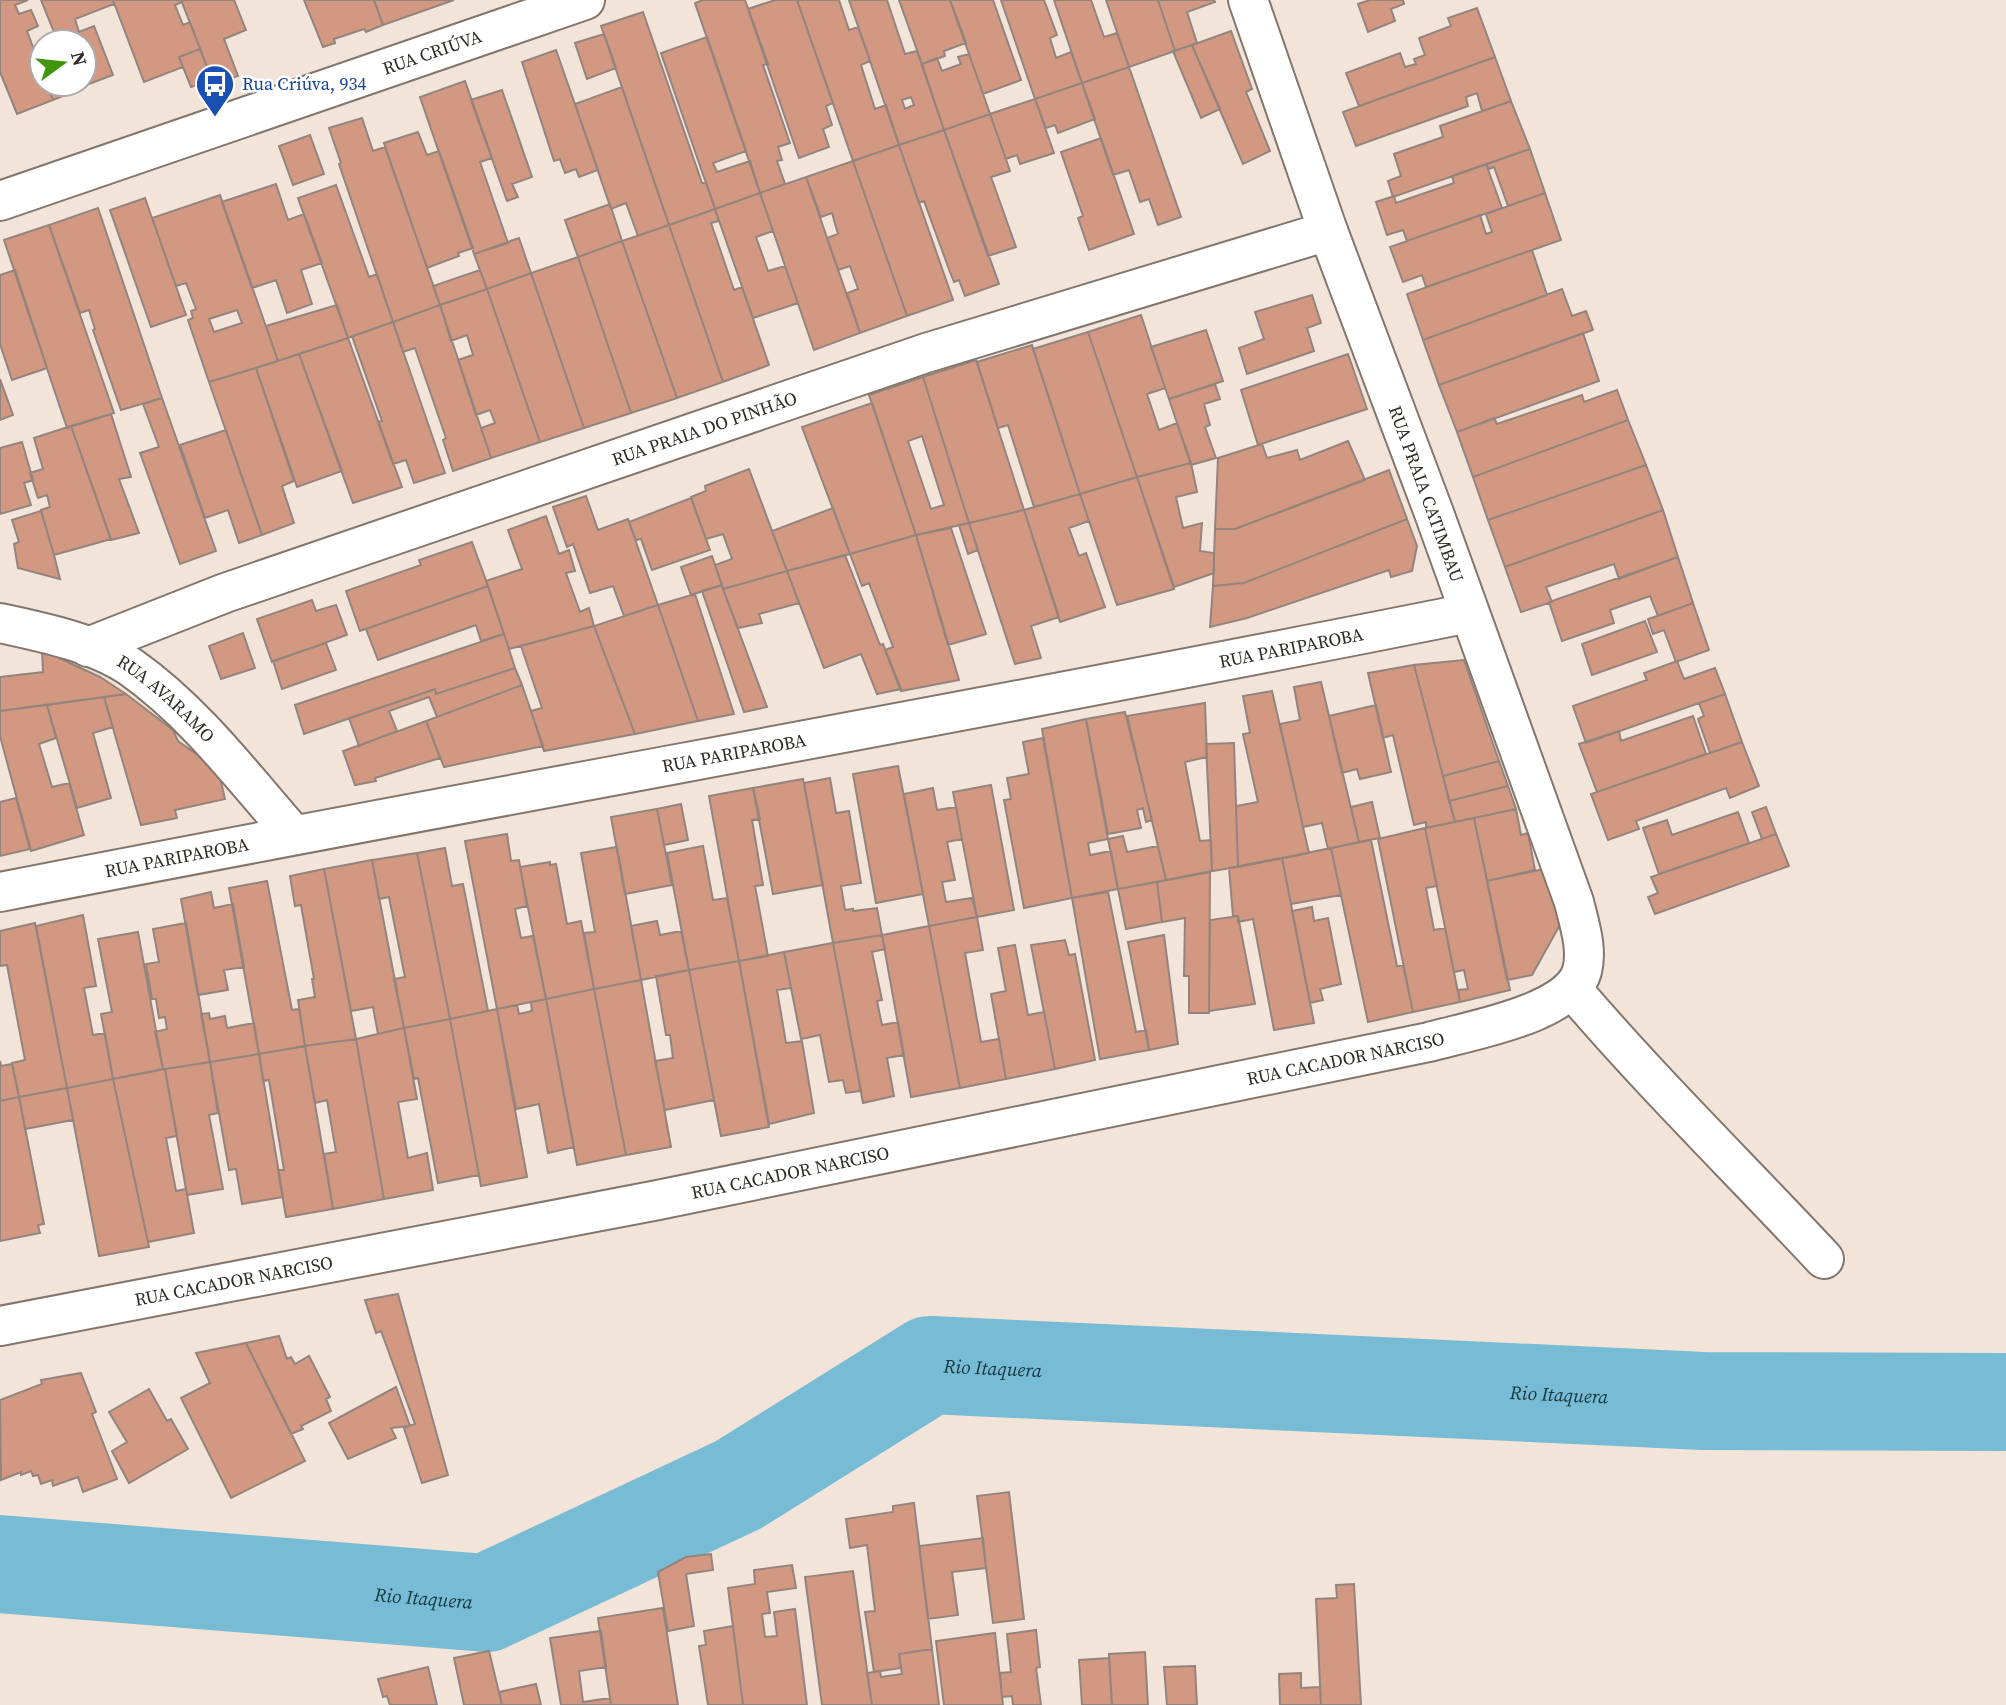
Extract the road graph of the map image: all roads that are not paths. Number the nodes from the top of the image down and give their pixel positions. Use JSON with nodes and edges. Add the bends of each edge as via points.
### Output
{"nodes":[{"id":1,"x":584,"y":0,"type":"edge"},
{"id":2,"x":1248,"y":0,"type":"edge"},
{"id":3,"x":518,"y":10,"type":"edge"},
{"id":4,"x":0,"y":201,"type":"edge"},
{"id":5,"x":1328,"y":231,"type":"junction"},
{"id":6,"x":1469,"y":613,"type":"junction"},
{"id":7,"x":0,"y":622,"type":"edge"},
{"id":8,"x":88,"y":647,"type":"junction"},
{"id":9,"x":293,"y":834,"type":"junction"},
{"id":10,"x":0,"y":892,"type":"edge"},
{"id":11,"x":1573,"y":989,"type":"junction"},
{"id":12,"x":1824,"y":1259,"type":"dead end"},
{"id":13,"x":0,"y":1326,"type":"edge"}],
"edges":[{"from":1,"to":3,"type":"street","name":"RUA CRIÚVA"},
{"from":2,"to":5,"type":"street","name":"RUA PRAIA CATIMBAU"},
{"from":3,"to":4,"type":"street","name":"RUA CRIÚVA"},
{"from":5,"to":6,"type":"street","name":"RUA PRAIA CATIMBAU"},
{"from":5,"to":8,"type":"street","name":"RUA PRAIA DO PINHÃO","via":[[926,353],[238,588]]},
{"from":6,"to":9,"type":"street","name":"RUA PARIPAROBA","via":[[1222,663]]},
{"from":6,"to":11,"type":"street","name":"RUA PRAIA CATIMBAU","via":[[1574,902],[1584,951],[1582,972]]},
{"from":7,"to":8,"type":"street","name":"RUA AVARAMO"},
{"from":8,"to":9,"type":"street","name":"RUA AVARAMO","via":[[130,667],[174,703]]},
{"from":9,"to":10,"type":"street","name":"RUA PARIPAROBA"},
{"from":11,"to":12,"type":"street"},
{"from":11,"to":13,"type":"street","name":"RUA CACADOR NARCISO","via":[[1536,1012],[1429,1042],[658,1200]]}]}
